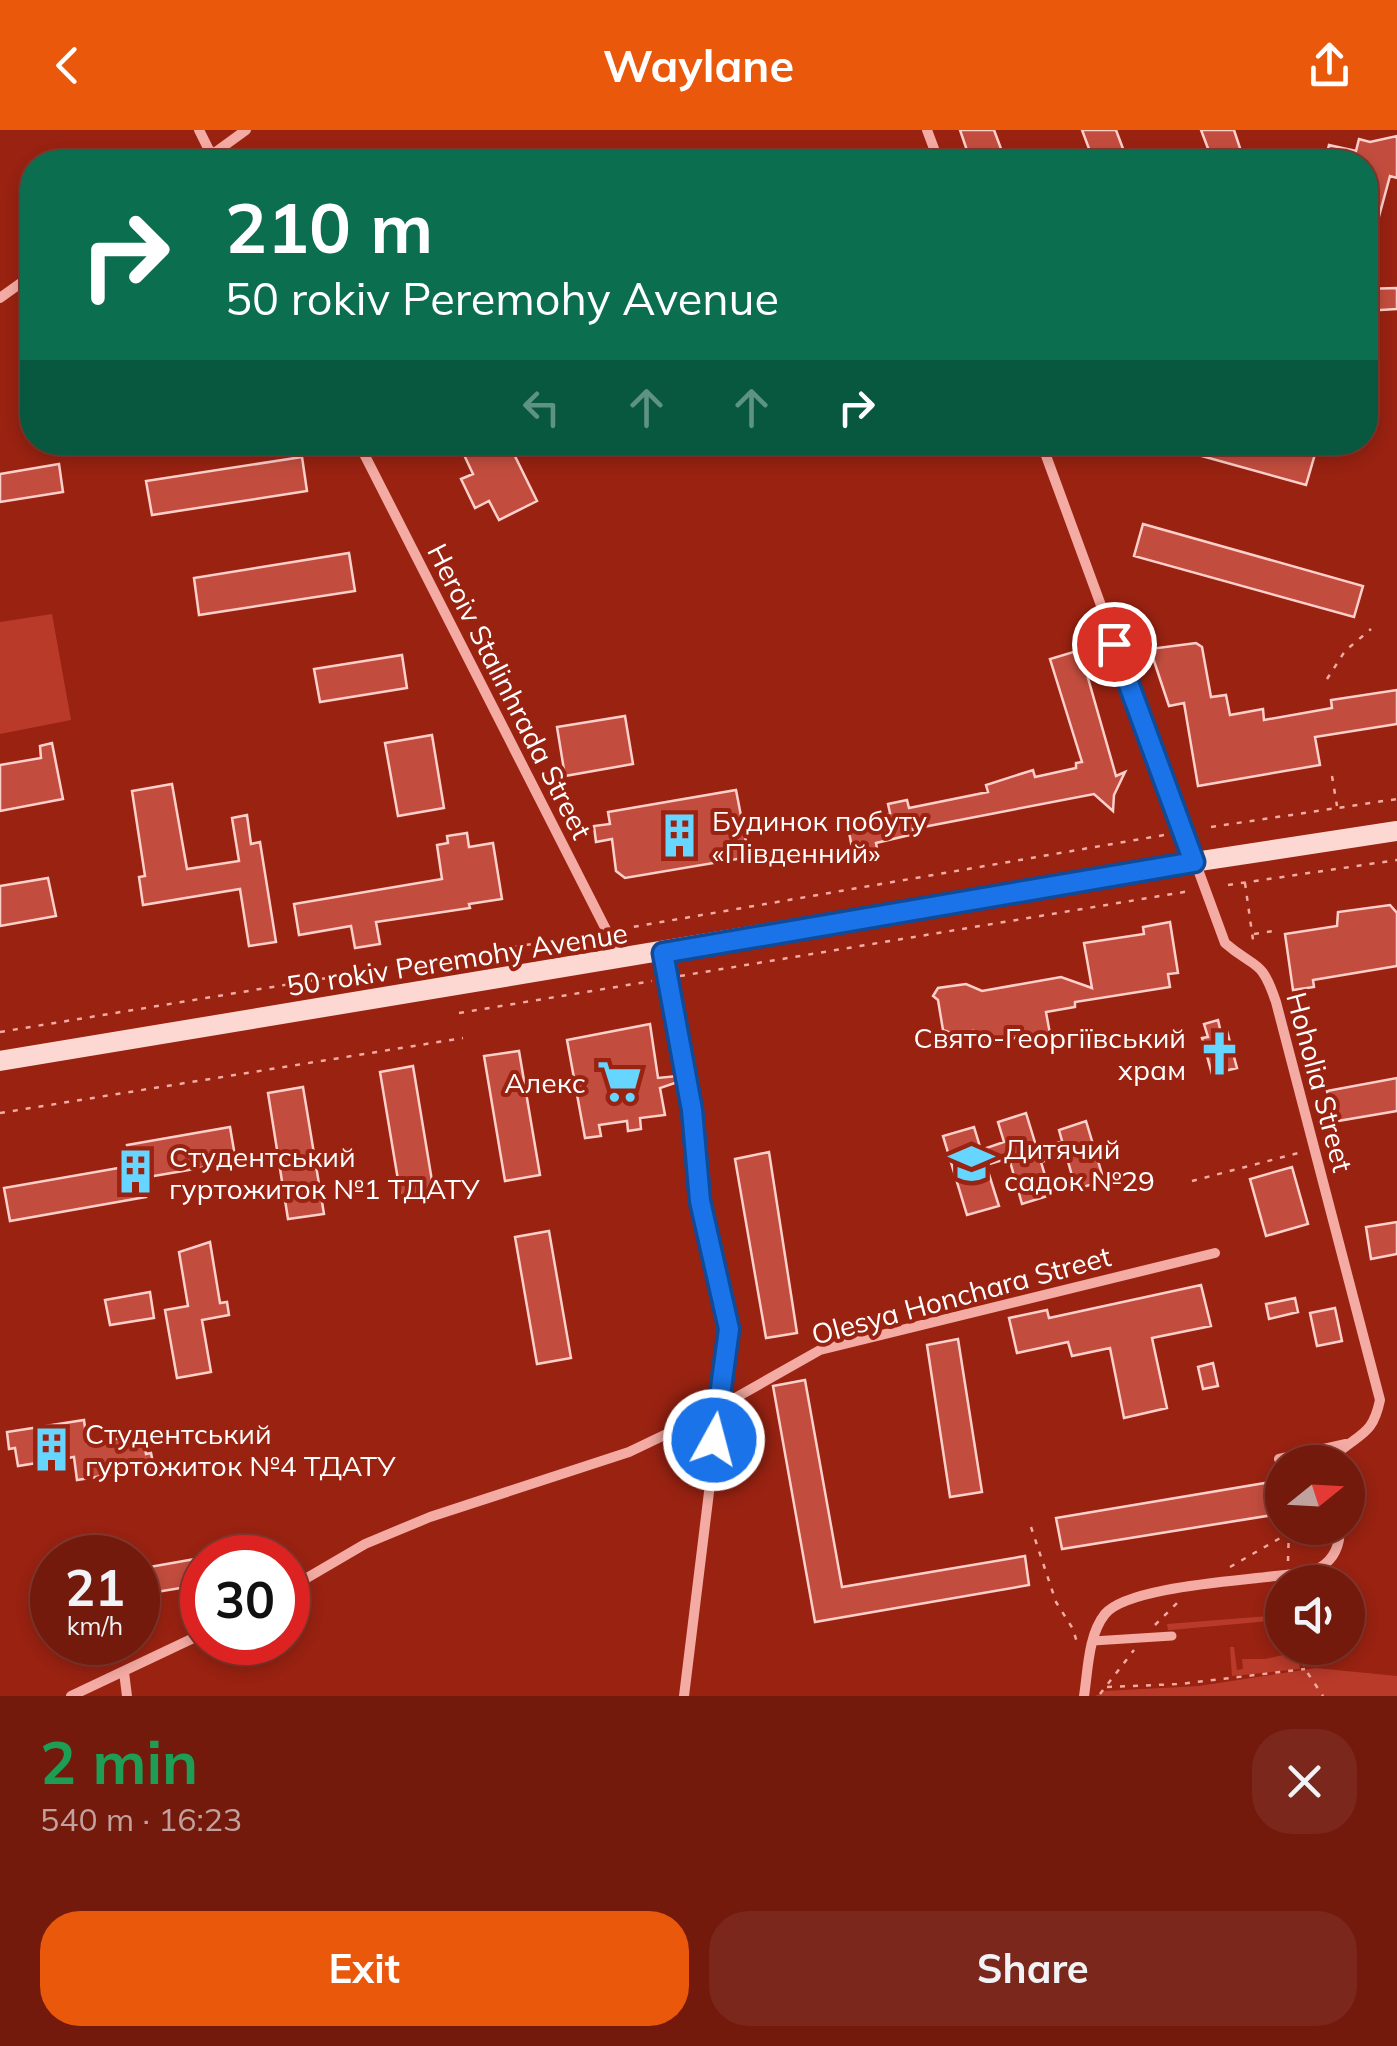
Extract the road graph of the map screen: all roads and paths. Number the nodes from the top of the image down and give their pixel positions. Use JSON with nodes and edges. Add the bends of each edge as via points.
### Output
{"nodes":[{"id":1,"x":246,"y":130,"type":"edge"},
{"id":2,"x":222,"y":150,"type":"edge"},
{"id":3,"x":365,"y":455,"type":"edge"},
{"id":4,"x":1046,"y":455,"type":"edge"},
{"id":5,"x":1370,"y":630,"type":"dead end"},
{"id":6,"x":1327,"y":680,"type":"dead end"},
{"id":7,"x":1332,"y":776,"type":"dead end"},
{"id":8,"x":1397,"y":798,"type":"edge"},
{"id":9,"x":1337,"y":808,"type":"junction"},
{"id":10,"x":1211,"y":828,"type":"dead end"},
{"id":11,"x":1397,"y":831,"type":"edge"},
{"id":12,"x":1176,"y":833,"type":"dead end"},
{"id":13,"x":1397,"y":860,"type":"edge"},
{"id":14,"x":1194,"y":862,"type":"junction"},
{"id":15,"x":1245,"y":883,"type":"junction"},
{"id":16,"x":1228,"y":885,"type":"dead end"},
{"id":17,"x":1196,"y":890,"type":"dead end"},
{"id":18,"x":1273,"y":931,"type":"dead end"},
{"id":19,"x":608,"y":932,"type":"junction"},
{"id":20,"x":1252,"y":934,"type":"junction"},
{"id":21,"x":1253,"y":940,"type":"dead end"},
{"id":22,"x":663,"y":953,"type":"junction"},
{"id":23,"x":621,"y":960,"type":"junction"},
{"id":24,"x":667,"y":978,"type":"junction"},
{"id":25,"x":458,"y":1014,"type":"dead end"},
{"id":26,"x":0,"y":1032,"type":"edge"},
{"id":27,"x":462,"y":1038,"type":"dead end"},
{"id":28,"x":0,"y":1062,"type":"edge"},
{"id":29,"x":0,"y":1112,"type":"edge"},
{"id":30,"x":1315,"y":1149,"type":"junction"},
{"id":31,"x":1192,"y":1180,"type":"dead end"},
{"id":32,"x":1215,"y":1253,"type":"dead end"},
{"id":33,"x":718,"y":1406,"type":"junction"},
{"id":34,"x":1350,"y":1443,"type":"junction"},
{"id":35,"x":1341,"y":1445,"type":"edge"},
{"id":36,"x":1348,"y":1445,"type":"edge"},
{"id":37,"x":1031,"y":1527,"type":"dead end"},
{"id":38,"x":1266,"y":1545,"type":"edge"},
{"id":39,"x":1337,"y":1545,"type":"edge"},
{"id":40,"x":1322,"y":1565,"type":"edge"},
{"id":41,"x":1228,"y":1569,"type":"dead end"},
{"id":42,"x":310,"y":1576,"type":"edge"},
{"id":43,"x":1265,"y":1578,"type":"edge"},
{"id":44,"x":1198,"y":1586,"type":"junction"},
{"id":45,"x":1172,"y":1636,"type":"dead end"},
{"id":46,"x":1144,"y":1638,"type":"junction"},
{"id":47,"x":1093,"y":1641,"type":"junction"},
{"id":48,"x":180,"y":1645,"type":"edge"},
{"id":49,"x":1078,"y":1645,"type":"dead end"},
{"id":50,"x":1304,"y":1665,"type":"edge"},
{"id":51,"x":1305,"y":1669,"type":"junction"},
{"id":52,"x":124,"y":1672,"type":"junction"},
{"id":53,"x":1105,"y":1687,"type":"junction"},
{"id":54,"x":1100,"y":1694,"type":"edge"},
{"id":55,"x":71,"y":1696,"type":"edge"},
{"id":56,"x":127,"y":1696,"type":"edge"},
{"id":57,"x":684,"y":1696,"type":"edge"},
{"id":58,"x":1084,"y":1696,"type":"edge"},
{"id":59,"x":1323,"y":1696,"type":"edge"}],
"edges":[{"from":1,"to":2,"type":"street"},
{"from":3,"to":19,"type":"street","name":"Heroiv Stalinhrada Street"},
{"from":4,"to":14,"type":"street","name":"Hoholia Street"},
{"from":5,"to":6,"type":"path"},
{"from":7,"to":9,"type":"path"},
{"from":8,"to":9,"type":"path"},
{"from":9,"to":10,"type":"path"},
{"from":11,"to":14,"type":"main road","name":"50 rokiv Peremohy Avenue"},
{"from":12,"to":19,"type":"path"},
{"from":13,"to":15,"type":"path"},
{"from":14,"to":22,"type":"main road","name":"50 rokiv Peremohy Avenue"},
{"from":14,"to":30,"type":"street","name":"Hoholia Street","via":[[1226,944],[1255,961],[1268,978]]},
{"from":15,"to":16,"type":"path"},
{"from":15,"to":20,"type":"path"},
{"from":17,"to":24,"type":"path"},
{"from":18,"to":20,"type":"path"},
{"from":19,"to":23,"type":"street","name":"Heroiv Stalinhrada Street"},
{"from":19,"to":26,"type":"path"},
{"from":20,"to":21,"type":"path"},
{"from":22,"to":23,"type":"main road","name":"50 rokiv Peremohy Avenue"},
{"from":22,"to":24,"type":"street"},
{"from":23,"to":28,"type":"main road","name":"50 rokiv Peremohy Avenue"},
{"from":24,"to":25,"type":"path"},
{"from":24,"to":33,"type":"street","via":[[692,1110],[700,1201],[729,1329]]},
{"from":27,"to":29,"type":"path"},
{"from":30,"to":31,"type":"path"},
{"from":30,"to":34,"type":"street","name":"Hoholia Street","via":[[1380,1400],[1366,1435]]},
{"from":32,"to":33,"type":"street","name":"Olesya Honchara Street","via":[[833,1346]]},
{"from":33,"to":42,"type":"street","name":"Olesya Honchara Street","via":[[629,1452],[365,1544]]},
{"from":33,"to":57,"type":"street"},
{"from":34,"to":35,"type":"street"},
{"from":34,"to":36,"type":"street","name":"Hoholia Street"},
{"from":37,"to":49,"type":"path"},
{"from":38,"to":41,"type":"path"},
{"from":39,"to":40,"type":"street"},
{"from":43,"to":44,"type":"street"},
{"from":44,"to":46,"type":"path"},
{"from":44,"to":47,"type":"street","via":[[1138,1596],[1105,1614]]},
{"from":45,"to":46,"type":"street"},
{"from":46,"to":47,"type":"street"},
{"from":46,"to":53,"type":"path"},
{"from":47,"to":58,"type":"street"},
{"from":48,"to":52,"type":"street"},
{"from":50,"to":51,"type":"path"},
{"from":51,"to":53,"type":"path"},
{"from":51,"to":59,"type":"path"},
{"from":52,"to":55,"type":"street"},
{"from":52,"to":56,"type":"street"},
{"from":53,"to":54,"type":"path"}]}
